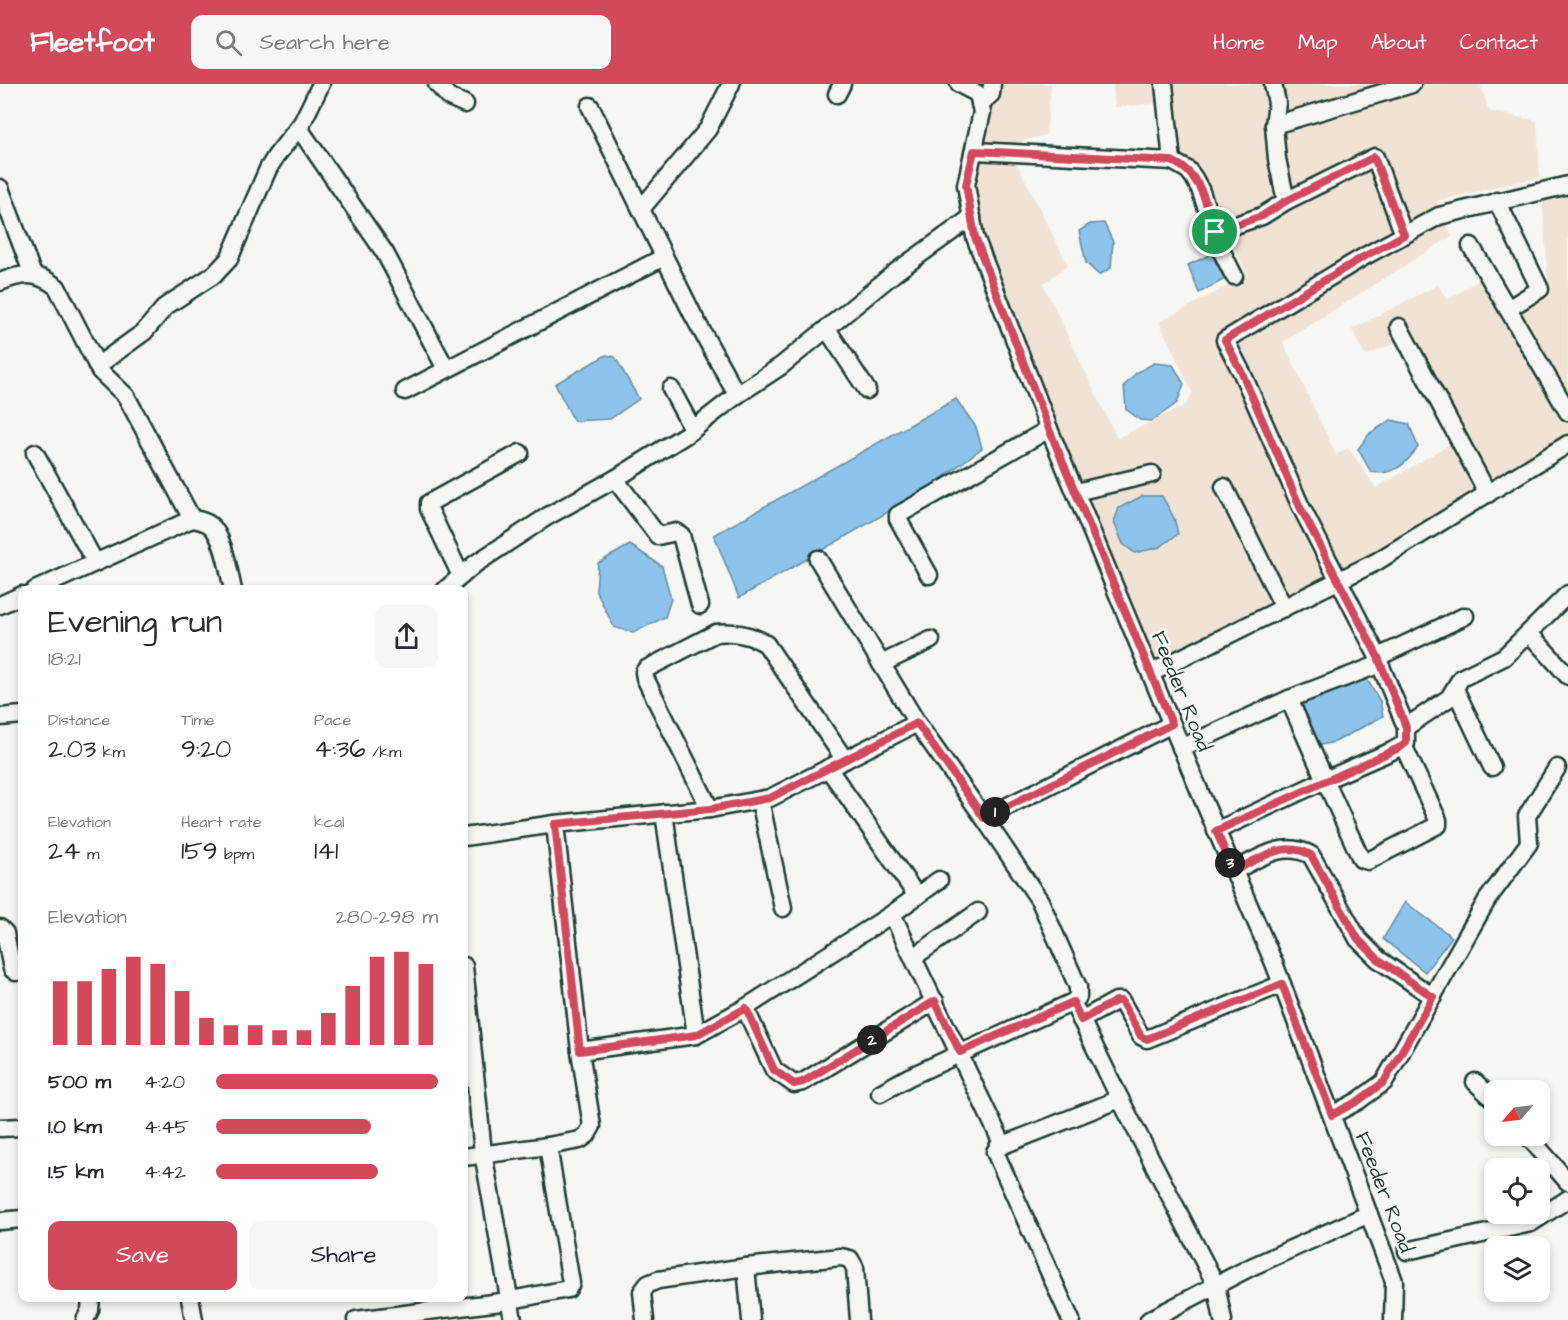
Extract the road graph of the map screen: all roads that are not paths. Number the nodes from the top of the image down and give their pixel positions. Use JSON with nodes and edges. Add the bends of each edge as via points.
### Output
{"nodes":[{"id":1,"x":321,"y":84,"type":"edge"},
{"id":2,"x":436,"y":84,"type":"edge"},
{"id":3,"x":731,"y":84,"type":"edge"},
{"id":4,"x":959,"y":84,"type":"edge"},
{"id":5,"x":992,"y":84,"type":"edge"},
{"id":6,"x":1164,"y":84,"type":"edge"},
{"id":7,"x":1274,"y":84,"type":"edge"},
{"id":8,"x":1412,"y":84,"type":"edge"},
{"id":9,"x":465,"y":104,"type":"dead end"},
{"id":10,"x":980,"y":105,"type":"junction"},
{"id":11,"x":590,"y":106,"type":"dead end"},
{"id":12,"x":302,"y":123,"type":"junction"},
{"id":13,"x":1274,"y":125,"type":"junction"},
{"id":14,"x":974,"y":151,"type":"junction"},
{"id":15,"x":1172,"y":161,"type":"junction"},
{"id":16,"x":1568,"y":185,"type":"edge"},
{"id":17,"x":0,"y":188,"type":"edge"},
{"id":18,"x":1286,"y":201,"type":"junction"},
{"id":19,"x":1497,"y":201,"type":"junction"},
{"id":20,"x":641,"y":209,"type":"junction"},
{"id":21,"x":972,"y":217,"type":"junction"},
{"id":22,"x":1215,"y":232,"type":"junction"},
{"id":23,"x":1404,"y":235,"type":"junction"},
{"id":24,"x":1471,"y":246,"type":"dead end"},
{"id":25,"x":664,"y":257,"type":"junction"},
{"id":26,"x":33,"y":275,"type":"junction"},
{"id":27,"x":1234,"y":276,"type":"dead end"},
{"id":28,"x":0,"y":282,"type":"edge"},
{"id":29,"x":1508,"y":309,"type":"junction"},
{"id":30,"x":1399,"y":327,"type":"dead end"},
{"id":31,"x":827,"y":329,"type":"junction"},
{"id":32,"x":97,"y":366,"type":"junction"},
{"id":33,"x":446,"y":369,"type":"junction"},
{"id":34,"x":671,"y":389,"type":"dead end"},
{"id":35,"x":867,"y":390,"type":"dead end"},
{"id":36,"x":405,"y":391,"type":"dead end"},
{"id":37,"x":737,"y":395,"type":"junction"},
{"id":38,"x":1568,"y":412,"type":"edge"},
{"id":39,"x":693,"y":429,"type":"junction"},
{"id":40,"x":1049,"y":429,"type":"junction"},
{"id":41,"x":1568,"y":444,"type":"edge"},
{"id":42,"x":35,"y":453,"type":"dead end"},
{"id":43,"x":520,"y":453,"type":"dead end"},
{"id":44,"x":1152,"y":474,"type":"dead end"},
{"id":45,"x":615,"y":479,"type":"junction"},
{"id":46,"x":1224,"y":487,"type":"dead end"},
{"id":47,"x":1076,"y":492,"type":"junction"},
{"id":48,"x":1488,"y":494,"type":"junction"},
{"id":49,"x":192,"y":519,"type":"junction"},
{"id":50,"x":818,"y":559,"type":"dead end"},
{"id":51,"x":95,"y":562,"type":"junction"},
{"id":52,"x":928,"y":575,"type":"dead end"},
{"id":53,"x":461,"y":576,"type":"junction"},
{"id":54,"x":1340,"y":580,"type":"junction"},
{"id":55,"x":46,"y":585,"type":"edge"},
{"id":56,"x":232,"y":585,"type":"edge"},
{"id":57,"x":451,"y":585,"type":"edge"},
{"id":58,"x":1568,"y":594,"type":"edge"},
{"id":59,"x":18,"y":597,"type":"edge"},
{"id":60,"x":0,"y":605,"type":"edge"},
{"id":61,"x":700,"y":605,"type":"dead end"},
{"id":62,"x":1284,"y":608,"type":"junction"},
{"id":63,"x":1465,"y":615,"type":"dead end"},
{"id":64,"x":1529,"y":633,"type":"junction"},
{"id":65,"x":931,"y":640,"type":"dead end"},
{"id":66,"x":1379,"y":660,"type":"junction"},
{"id":67,"x":881,"y":664,"type":"junction"},
{"id":68,"x":1151,"y":673,"type":"junction"},
{"id":69,"x":1568,"y":676,"type":"edge"},
{"id":70,"x":1455,"y":689,"type":"junction"},
{"id":71,"x":1289,"y":699,"type":"junction"},
{"id":72,"x":18,"y":715,"type":"edge"},
{"id":73,"x":0,"y":717,"type":"edge"},
{"id":74,"x":917,"y":723,"type":"junction"},
{"id":75,"x":1172,"y":724,"type":"junction"},
{"id":76,"x":1406,"y":727,"type":"junction"},
{"id":77,"x":1403,"y":746,"type":"junction"},
{"id":78,"x":1181,"y":748,"type":"junction"},
{"id":79,"x":845,"y":760,"type":"junction"},
{"id":80,"x":1492,"y":766,"type":"dead end"},
{"id":81,"x":828,"y":768,"type":"junction"},
{"id":82,"x":1557,"y":768,"type":"dead end"},
{"id":83,"x":1324,"y":780,"type":"junction"},
{"id":84,"x":760,"y":800,"type":"junction"},
{"id":85,"x":710,"y":809,"type":"junction"},
{"id":86,"x":664,"y":813,"type":"junction"},
{"id":87,"x":984,"y":818,"type":"junction"},
{"id":88,"x":555,"y":824,"type":"junction"},
{"id":89,"x":1216,"y":831,"type":"junction"},
{"id":90,"x":468,"y":836,"type":"edge"},
{"id":91,"x":1234,"y":871,"type":"junction"},
{"id":92,"x":939,"y":879,"type":"dead end"},
{"id":93,"x":916,"y":896,"type":"junction"},
{"id":94,"x":783,"y":908,"type":"dead end"},
{"id":95,"x":978,"y":912,"type":"dead end"},
{"id":96,"x":892,"y":914,"type":"junction"},
{"id":97,"x":0,"y":928,"type":"edge"},
{"id":98,"x":914,"y":957,"type":"junction"},
{"id":99,"x":18,"y":972,"type":"edge"},
{"id":100,"x":1282,"y":984,"type":"junction"},
{"id":101,"x":1433,"y":997,"type":"junction"},
{"id":102,"x":935,"y":1001,"type":"junction"},
{"id":103,"x":1073,"y":1002,"type":"junction"},
{"id":104,"x":468,"y":1005,"type":"edge"},
{"id":105,"x":746,"y":1008,"type":"junction"},
{"id":106,"x":1081,"y":1020,"type":"junction"},
{"id":107,"x":696,"y":1035,"type":"junction"},
{"id":108,"x":580,"y":1051,"type":"junction"},
{"id":109,"x":960,"y":1052,"type":"junction"},
{"id":110,"x":1475,"y":1082,"type":"dead end"},
{"id":111,"x":1484,"y":1091,"type":"edge"},
{"id":112,"x":880,"y":1093,"type":"dead end"},
{"id":113,"x":1120,"y":1099,"type":"junction"},
{"id":114,"x":1332,"y":1115,"type":"junction"},
{"id":115,"x":18,"y":1127,"type":"edge"},
{"id":116,"x":0,"y":1128,"type":"edge"},
{"id":117,"x":1003,"y":1145,"type":"junction"},
{"id":118,"x":548,"y":1146,"type":"junction"},
{"id":119,"x":1537,"y":1146,"type":"edge"},
{"id":120,"x":483,"y":1153,"type":"junction"},
{"id":121,"x":468,"y":1156,"type":"edge"},
{"id":122,"x":1568,"y":1182,"type":"edge"},
{"id":123,"x":1568,"y":1198,"type":"edge"},
{"id":124,"x":1369,"y":1214,"type":"junction"},
{"id":125,"x":18,"y":1219,"type":"edge"},
{"id":126,"x":0,"y":1221,"type":"edge"},
{"id":127,"x":1407,"y":1251,"type":"dead end"},
{"id":128,"x":746,"y":1267,"type":"junction"},
{"id":129,"x":1394,"y":1281,"type":"junction"},
{"id":130,"x":1216,"y":1285,"type":"junction"},
{"id":131,"x":509,"y":1301,"type":"junction"},
{"id":132,"x":91,"y":1302,"type":"edge"},
{"id":133,"x":191,"y":1302,"type":"edge"},
{"id":134,"x":397,"y":1317,"type":"edge"},
{"id":135,"x":85,"y":1320,"type":"edge"},
{"id":136,"x":194,"y":1320,"type":"edge"},
{"id":137,"x":356,"y":1320,"type":"edge"},
{"id":138,"x":513,"y":1320,"type":"edge"},
{"id":139,"x":645,"y":1320,"type":"edge"},
{"id":140,"x":752,"y":1320,"type":"edge"},
{"id":141,"x":859,"y":1320,"type":"edge"},
{"id":142,"x":1071,"y":1320,"type":"edge"},
{"id":143,"x":1149,"y":1320,"type":"edge"},
{"id":144,"x":1223,"y":1320,"type":"edge"},
{"id":145,"x":1382,"y":1320,"type":"edge"},
{"id":146,"x":1393,"y":1320,"type":"edge"}],
"edges":[{"from":1,"to":12,"type":"street"},
{"from":2,"to":9,"type":"street","via":[[448,97]]},
{"from":3,"to":20,"type":"street","via":[[708,129]]},
{"from":4,"to":10,"type":"street","via":[[978,94]]},
{"from":5,"to":10,"type":"street","via":[[991,94]]},
{"from":6,"to":15,"type":"street"},
{"from":7,"to":13,"type":"street"},
{"from":8,"to":13,"type":"street"},
{"from":10,"to":14,"type":"street","name":"Feeder Road"},
{"from":11,"to":20,"type":"street"},
{"from":12,"to":32,"type":"street","via":[[268,170],[229,259],[215,274],[166,306],[144,332]]},
{"from":12,"to":33,"type":"street","via":[[304,137],[385,252]]},
{"from":13,"to":18,"type":"street"},
{"from":14,"to":15,"type":"street"},
{"from":14,"to":21,"type":"street","name":"Feeder Road","via":[[966,185]]},
{"from":15,"to":22,"type":"street","via":[[1194,178]]},
{"from":16,"to":19,"type":"street"},
{"from":17,"to":26,"type":"street"},
{"from":18,"to":22,"type":"street","via":[[1262,216]]},
{"from":18,"to":23,"type":"street","via":[[1374,157]]},
{"from":19,"to":23,"type":"street","via":[[1439,216]]},
{"from":19,"to":29,"type":"street","via":[[1540,289]]},
{"from":20,"to":25,"type":"street"},
{"from":21,"to":31,"type":"street","via":[[897,271]]},
{"from":21,"to":40,"type":"street","name":"Feeder Road","via":[[975,237]]},
{"from":22,"to":27,"type":"street"},
{"from":23,"to":54,"type":"street","via":[[1225,340],[1300,507]]},
{"from":24,"to":29,"type":"street"},
{"from":25,"to":33,"type":"street"},
{"from":25,"to":37,"type":"street"},
{"from":26,"to":28,"type":"street"},
{"from":26,"to":32,"type":"street","via":[[57,287]]},
{"from":29,"to":38,"type":"street"},
{"from":30,"to":48,"type":"street"},
{"from":31,"to":35,"type":"street"},
{"from":31,"to":37,"type":"street","via":[[782,366]]},
{"from":32,"to":49,"type":"street","via":[[123,391]]},
{"from":33,"to":36,"type":"street"},
{"from":34,"to":39,"type":"street"},
{"from":37,"to":39,"type":"street"},
{"from":39,"to":45,"type":"street"},
{"from":40,"to":47,"type":"street","name":"Feeder Road"},
{"from":40,"to":52,"type":"street","via":[[898,515]]},
{"from":41,"to":48,"type":"street"},
{"from":42,"to":51,"type":"street"},
{"from":43,"to":53,"type":"street","via":[[429,503]]},
{"from":44,"to":47,"type":"street"},
{"from":45,"to":53,"type":"street","via":[[548,516]]},
{"from":45,"to":61,"type":"street","via":[[658,536],[676,532],[681,535]]},
{"from":46,"to":62,"type":"street"},
{"from":47,"to":68,"type":"street","name":"Feeder Road"},
{"from":48,"to":54,"type":"street","via":[[1377,562]]},
{"from":49,"to":51,"type":"street"},
{"from":49,"to":56,"type":"street","via":[[215,530]]},
{"from":50,"to":67,"type":"street"},
{"from":51,"to":55,"type":"street"},
{"from":53,"to":57,"type":"street"},
{"from":54,"to":62,"type":"street"},
{"from":54,"to":66,"type":"street"},
{"from":58,"to":64,"type":"street"},
{"from":59,"to":60,"type":"street"},
{"from":62,"to":68,"type":"street"},
{"from":63,"to":66,"type":"street"},
{"from":64,"to":69,"type":"street"},
{"from":64,"to":70,"type":"street","via":[[1504,657],[1461,678]]},
{"from":65,"to":67,"type":"street"},
{"from":66,"to":71,"type":"street"},
{"from":66,"to":76,"type":"street"},
{"from":67,"to":74,"type":"street"},
{"from":68,"to":75,"type":"street","name":"Feeder Road"},
{"from":70,"to":76,"type":"street","via":[[1449,698]]},
{"from":70,"to":80,"type":"street"},
{"from":71,"to":78,"type":"street"},
{"from":71,"to":83,"type":"street"},
{"from":72,"to":73,"type":"street"},
{"from":74,"to":79,"type":"street"},
{"from":74,"to":87,"type":"street"},
{"from":75,"to":78,"type":"street","name":"Feeder Road"},
{"from":75,"to":87,"type":"street"},
{"from":76,"to":77,"type":"street"},
{"from":77,"to":83,"type":"street"},
{"from":77,"to":83,"type":"street","via":[[1438,825],[1368,861],[1361,859]]},
{"from":78,"to":89,"type":"street","name":"Feeder Road"},
{"from":79,"to":81,"type":"street"},
{"from":79,"to":85,"type":"street","via":[[766,644],[746,636],[716,633],[646,669],[644,675]]},
{"from":81,"to":84,"type":"street"},
{"from":81,"to":93,"type":"street"},
{"from":82,"to":101,"type":"street","via":[[1527,816],[1529,843],[1487,900]]},
{"from":83,"to":89,"type":"street"},
{"from":84,"to":85,"type":"street"},
{"from":84,"to":94,"type":"street"},
{"from":85,"to":86,"type":"street"},
{"from":86,"to":88,"type":"street"},
{"from":86,"to":107,"type":"street"},
{"from":87,"to":103,"type":"street","via":[[1051,922],[1078,987],[1078,997]]},
{"from":88,"to":90,"type":"street"},
{"from":88,"to":108,"type":"street"},
{"from":89,"to":91,"type":"street","name":"Feeder Road"},
{"from":91,"to":100,"type":"street","name":"Feeder Road"},
{"from":91,"to":101,"type":"street","via":[[1280,850],[1299,849],[1311,855],[1358,939],[1378,959]]},
{"from":92,"to":93,"type":"street"},
{"from":93,"to":96,"type":"street"},
{"from":95,"to":98,"type":"street"},
{"from":96,"to":98,"type":"street"},
{"from":96,"to":105,"type":"street"},
{"from":97,"to":99,"type":"street","via":[[5,933],[12,969]]},
{"from":98,"to":102,"type":"street"},
{"from":100,"to":106,"type":"street","via":[[1147,1039],[1141,1036],[1121,1001]]},
{"from":100,"to":114,"type":"street","name":"Feeder Road"},
{"from":101,"to":114,"type":"street","via":[[1384,1082]]},
{"from":102,"to":105,"type":"street","via":[[794,1084],[774,1070]]},
{"from":102,"to":109,"type":"street"},
{"from":103,"to":106,"type":"street"},
{"from":103,"to":109,"type":"street"},
{"from":104,"to":120,"type":"street"},
{"from":105,"to":107,"type":"street"},
{"from":106,"to":113,"type":"street"},
{"from":107,"to":108,"type":"street"},
{"from":108,"to":118,"type":"street","via":[[592,1126],[580,1140]]},
{"from":109,"to":112,"type":"street"},
{"from":109,"to":117,"type":"street"},
{"from":110,"to":111,"type":"street"},
{"from":113,"to":117,"type":"street"},
{"from":113,"to":130,"type":"street"},
{"from":114,"to":124,"type":"street","name":"Feeder Road"},
{"from":115,"to":116,"type":"street"},
{"from":117,"to":142,"type":"street","via":[[996,1149],[995,1156]]},
{"from":118,"to":120,"type":"street"},
{"from":118,"to":131,"type":"street","via":[[570,1287]]},
{"from":119,"to":122,"type":"street"},
{"from":120,"to":121,"type":"street"},
{"from":120,"to":131,"type":"street"},
{"from":123,"to":127,"type":"street","via":[[1531,1223]]},
{"from":124,"to":129,"type":"street","name":"Feeder Road"},
{"from":124,"to":130,"type":"street"},
{"from":125,"to":126,"type":"street"},
{"from":128,"to":139,"type":"street","via":[[648,1284],[641,1297]]},
{"from":128,"to":140,"type":"street"},
{"from":128,"to":141,"type":"street","via":[[846,1257],[855,1268]]},
{"from":129,"to":145,"type":"street"},
{"from":129,"to":146,"type":"street","name":"Feeder Road"},
{"from":130,"to":143,"type":"street"},
{"from":130,"to":144,"type":"street"},
{"from":131,"to":134,"type":"street"},
{"from":131,"to":138,"type":"street"},
{"from":132,"to":135,"type":"street"},
{"from":133,"to":136,"type":"street"},
{"from":134,"to":137,"type":"street"}]}
